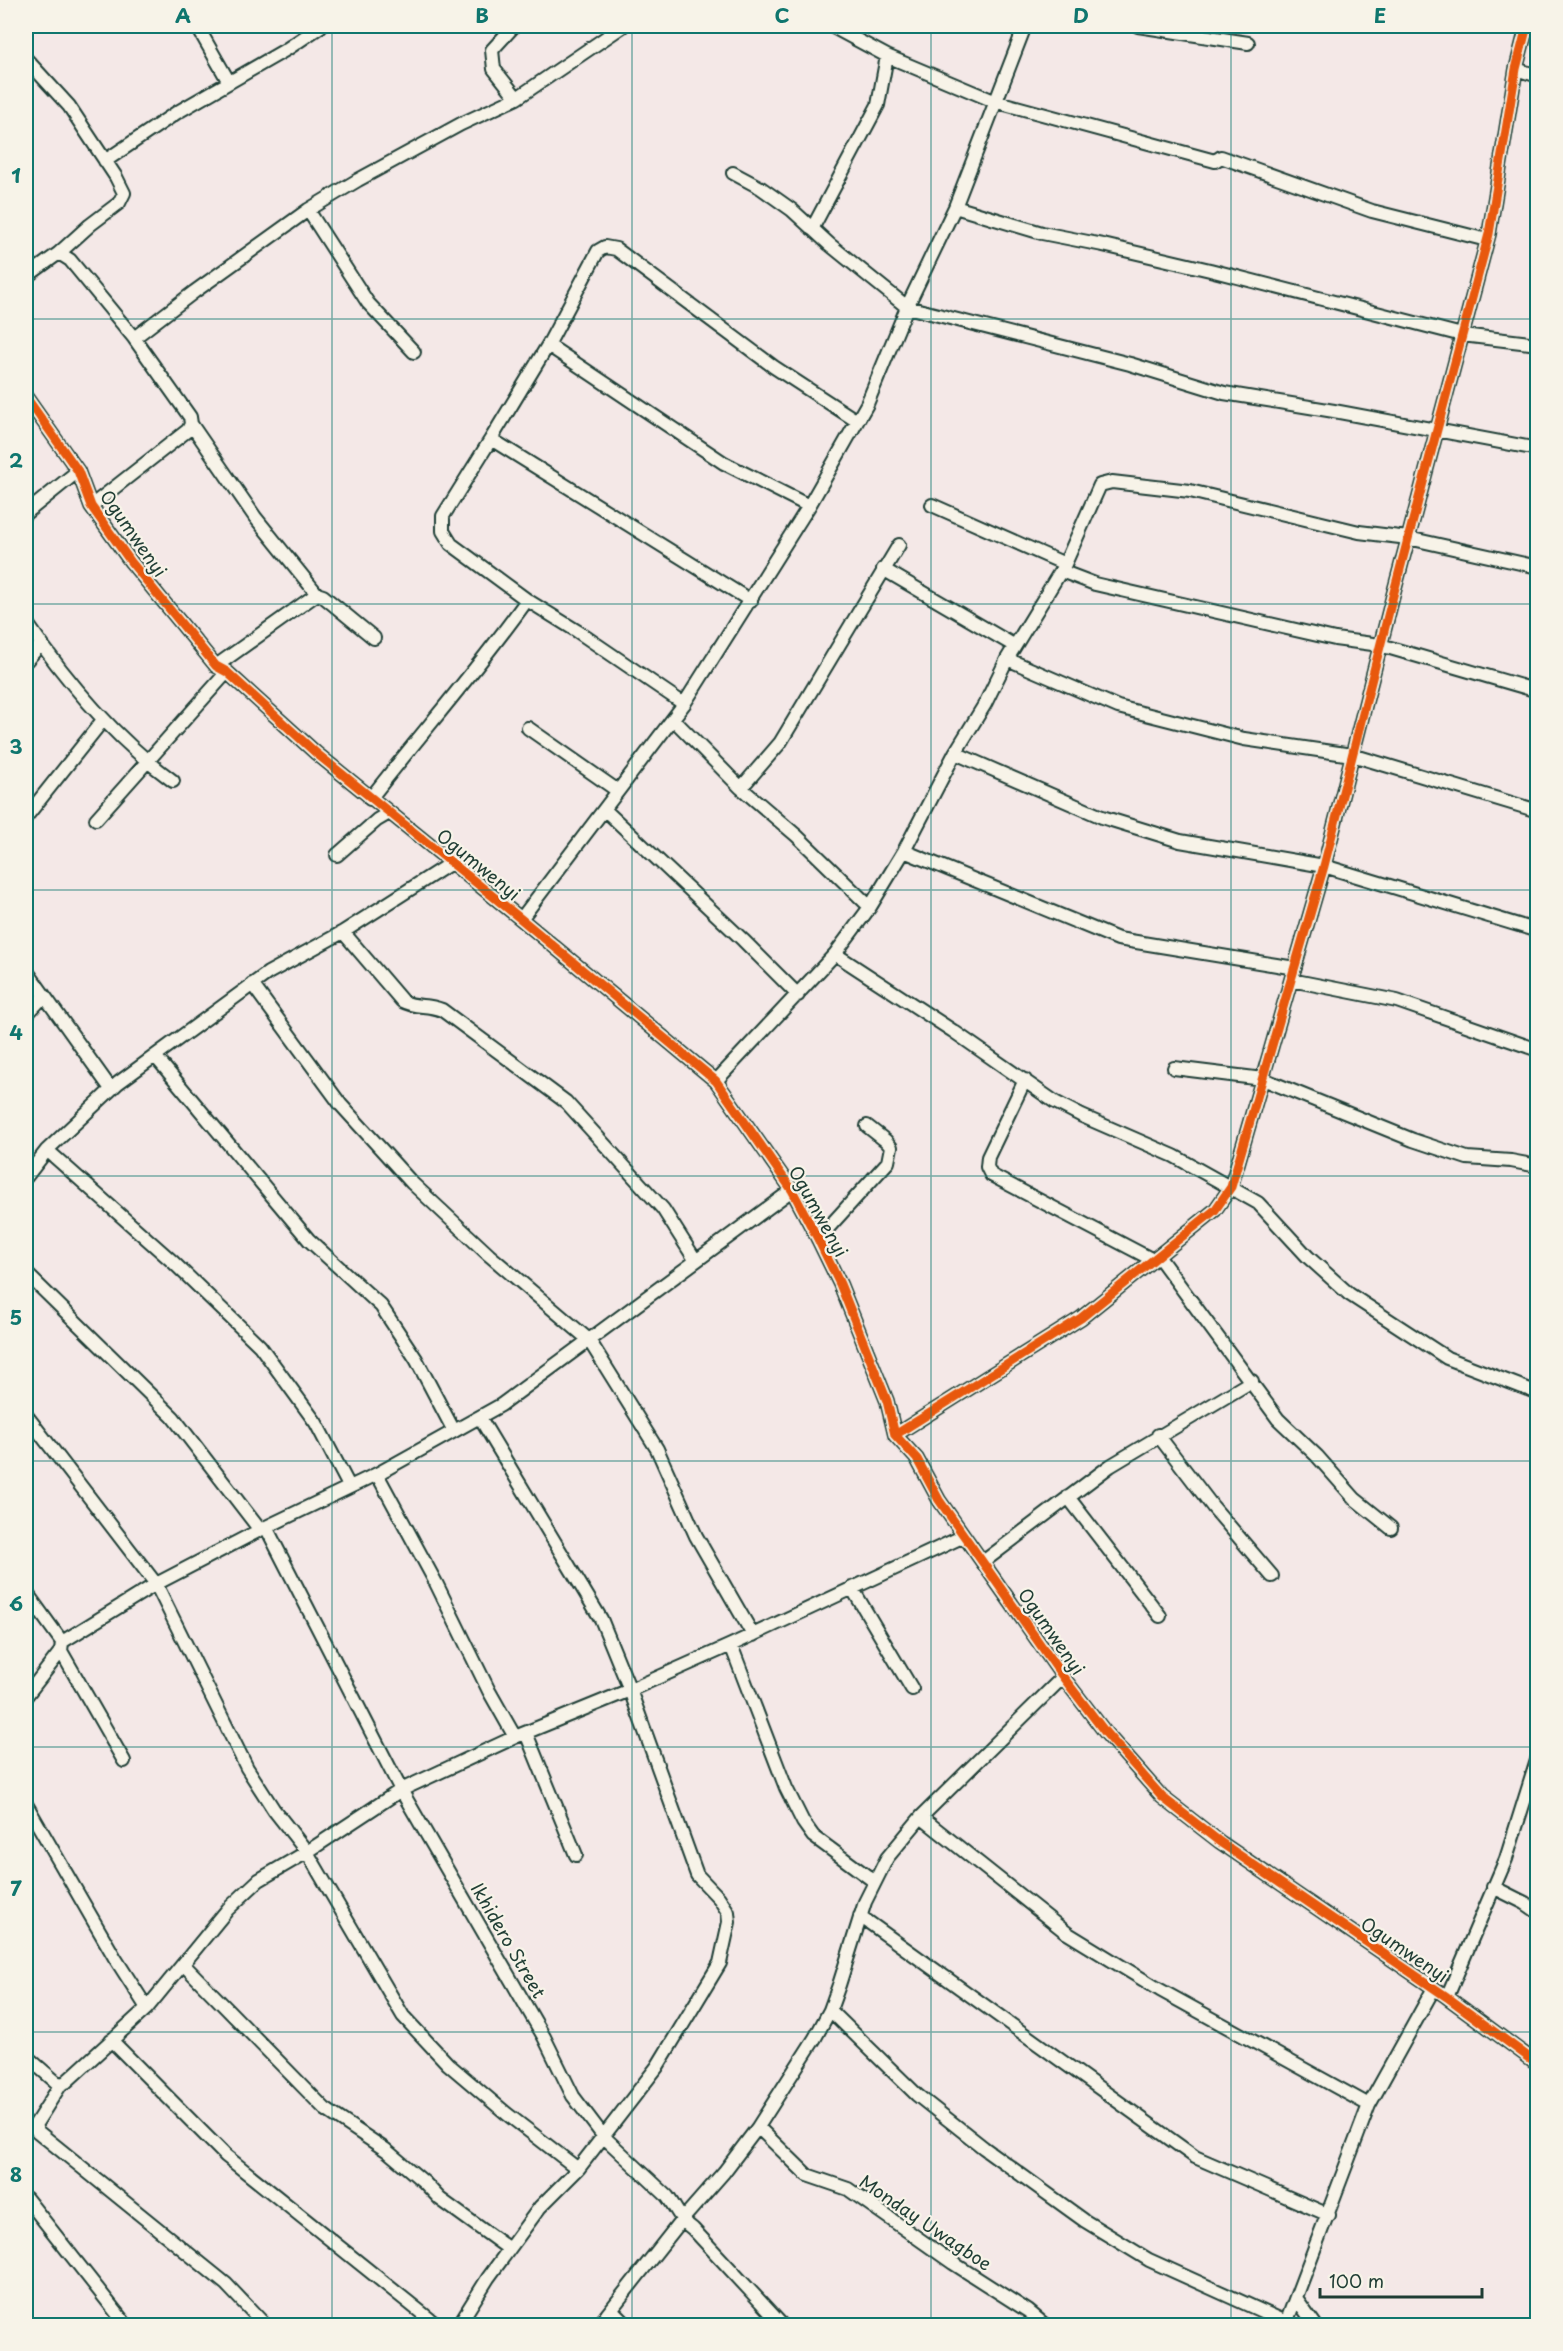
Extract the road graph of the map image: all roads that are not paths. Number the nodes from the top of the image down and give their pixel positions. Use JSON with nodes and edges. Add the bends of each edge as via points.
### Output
{"nodes":[{"id":1,"x":197,"y":26,"type":"edge"},
{"id":2,"x":320,"y":26,"type":"edge"},
{"id":3,"x":514,"y":26,"type":"edge"},
{"id":4,"x":623,"y":26,"type":"edge"},
{"id":5,"x":831,"y":26,"type":"edge"},
{"id":6,"x":1025,"y":26,"type":"edge"},
{"id":7,"x":1138,"y":26,"type":"edge"},
{"id":8,"x":1527,"y":26,"type":"edge"},
{"id":9,"x":1248,"y":43,"type":"dead end"},
{"id":10,"x":887,"y":56,"type":"junction"},
{"id":11,"x":26,"y":59,"type":"edge"},
{"id":12,"x":1516,"y":69,"type":"junction"},
{"id":13,"x":1538,"y":76,"type":"edge"},
{"id":14,"x":229,"y":82,"type":"junction"},
{"id":15,"x":517,"y":98,"type":"junction"},
{"id":16,"x":994,"y":101,"type":"junction"},
{"id":17,"x":105,"y":161,"type":"junction"},
{"id":18,"x":733,"y":173,"type":"dead end"},
{"id":19,"x":955,"y":207,"type":"junction"},
{"id":20,"x":308,"y":210,"type":"junction"},
{"id":21,"x":812,"y":229,"type":"junction"},
{"id":22,"x":1487,"y":240,"type":"junction"},
{"id":23,"x":59,"y":253,"type":"junction"},
{"id":24,"x":26,"y":277,"type":"edge"},
{"id":25,"x":907,"y":307,"type":"junction"},
{"id":26,"x":1462,"y":335,"type":"junction"},
{"id":27,"x":134,"y":338,"type":"junction"},
{"id":28,"x":1538,"y":344,"type":"edge"},
{"id":29,"x":548,"y":345,"type":"junction"},
{"id":30,"x":414,"y":352,"type":"dead end"},
{"id":31,"x":26,"y":397,"type":"edge"},
{"id":32,"x":857,"y":421,"type":"junction"},
{"id":33,"x":191,"y":424,"type":"junction"},
{"id":34,"x":1436,"y":431,"type":"junction"},
{"id":35,"x":491,"y":440,"type":"junction"},
{"id":36,"x":1538,"y":449,"type":"edge"},
{"id":37,"x":78,"y":471,"type":"junction"},
{"id":38,"x":932,"y":505,"type":"dead end"},
{"id":39,"x":91,"y":506,"type":"junction"},
{"id":40,"x":809,"y":506,"type":"junction"},
{"id":41,"x":26,"y":513,"type":"edge"},
{"id":42,"x":1408,"y":538,"type":"junction"},
{"id":43,"x":899,"y":545,"type":"dead end"},
{"id":44,"x":1063,"y":567,"type":"junction"},
{"id":45,"x":1538,"y":567,"type":"edge"},
{"id":46,"x":883,"y":569,"type":"junction"},
{"id":47,"x":317,"y":594,"type":"junction"},
{"id":48,"x":527,"y":600,"type":"junction"},
{"id":49,"x":751,"y":601,"type":"junction"},
{"id":50,"x":26,"y":622,"type":"edge"},
{"id":51,"x":374,"y":638,"type":"dead end"},
{"id":52,"x":41,"y":644,"type":"junction"},
{"id":53,"x":1380,"y":645,"type":"junction"},
{"id":54,"x":1015,"y":646,"type":"junction"},
{"id":55,"x":1007,"y":659,"type":"junction"},
{"id":56,"x":26,"y":661,"type":"edge"},
{"id":57,"x":221,"y":669,"type":"junction"},
{"id":58,"x":1538,"y":691,"type":"edge"},
{"id":59,"x":684,"y":704,"type":"junction"},
{"id":60,"x":103,"y":720,"type":"junction"},
{"id":61,"x":673,"y":720,"type":"junction"},
{"id":62,"x":528,"y":728,"type":"dead end"},
{"id":63,"x":955,"y":753,"type":"junction"},
{"id":64,"x":1352,"y":755,"type":"junction"},
{"id":65,"x":146,"y":761,"type":"junction"},
{"id":66,"x":173,"y":781,"type":"dead end"},
{"id":67,"x":741,"y":788,"type":"junction"},
{"id":68,"x":618,"y":792,"type":"junction"},
{"id":69,"x":370,"y":799,"type":"junction"},
{"id":70,"x":605,"y":810,"type":"junction"},
{"id":71,"x":1538,"y":812,"type":"edge"},
{"id":72,"x":389,"y":813,"type":"junction"},
{"id":73,"x":26,"y":817,"type":"edge"},
{"id":74,"x":96,"y":819,"type":"dead end"},
{"id":75,"x":904,"y":851,"type":"junction"},
{"id":76,"x":338,"y":855,"type":"dead end"},
{"id":77,"x":451,"y":863,"type":"junction"},
{"id":78,"x":1324,"y":866,"type":"junction"},
{"id":79,"x":870,"y":907,"type":"junction"},
{"id":80,"x":521,"y":919,"type":"junction"},
{"id":81,"x":1538,"y":931,"type":"edge"},
{"id":82,"x":343,"y":932,"type":"junction"},
{"id":83,"x":835,"y":954,"type":"junction"},
{"id":84,"x":26,"y":970,"type":"edge"},
{"id":85,"x":1293,"y":974,"type":"junction"},
{"id":86,"x":252,"y":984,"type":"junction"},
{"id":87,"x":798,"y":995,"type":"junction"},
{"id":88,"x":44,"y":996,"type":"junction"},
{"id":89,"x":26,"y":1015,"type":"edge"},
{"id":90,"x":1538,"y":1050,"type":"edge"},
{"id":91,"x":155,"y":1056,"type":"junction"},
{"id":92,"x":1174,"y":1068,"type":"dead end"},
{"id":93,"x":1263,"y":1079,"type":"junction"},
{"id":94,"x":1025,"y":1080,"type":"junction"},
{"id":95,"x":716,"y":1081,"type":"junction"},
{"id":96,"x":111,"y":1089,"type":"junction"},
{"id":97,"x":867,"y":1126,"type":"dead end"},
{"id":98,"x":47,"y":1150,"type":"junction"},
{"id":99,"x":1538,"y":1166,"type":"edge"},
{"id":100,"x":26,"y":1177,"type":"edge"},
{"id":101,"x":1231,"y":1187,"type":"junction"},
{"id":102,"x":792,"y":1190,"type":"junction"},
{"id":103,"x":818,"y":1239,"type":"junction"},
{"id":104,"x":1155,"y":1258,"type":"junction"},
{"id":105,"x":696,"y":1261,"type":"junction"},
{"id":106,"x":26,"y":1273,"type":"edge"},
{"id":107,"x":589,"y":1340,"type":"junction"},
{"id":108,"x":1252,"y":1381,"type":"junction"},
{"id":109,"x":1538,"y":1393,"type":"edge"},
{"id":110,"x":26,"y":1415,"type":"edge"},
{"id":111,"x":480,"y":1418,"type":"junction"},
{"id":112,"x":454,"y":1431,"type":"junction"},
{"id":113,"x":895,"y":1435,"type":"junction"},
{"id":114,"x":1158,"y":1435,"type":"junction"},
{"id":115,"x":377,"y":1474,"type":"junction"},
{"id":116,"x":349,"y":1486,"type":"junction"},
{"id":117,"x":1068,"y":1497,"type":"junction"},
{"id":118,"x":263,"y":1528,"type":"junction"},
{"id":119,"x":1391,"y":1528,"type":"dead end"},
{"id":120,"x":964,"y":1536,"type":"junction"},
{"id":121,"x":983,"y":1562,"type":"junction"},
{"id":122,"x":1272,"y":1576,"type":"dead end"},
{"id":123,"x":156,"y":1584,"type":"junction"},
{"id":124,"x":852,"y":1588,"type":"junction"},
{"id":125,"x":26,"y":1592,"type":"edge"},
{"id":126,"x":1160,"y":1616,"type":"dead end"},
{"id":127,"x":753,"y":1635,"type":"junction"},
{"id":128,"x":731,"y":1645,"type":"junction"},
{"id":129,"x":62,"y":1646,"type":"junction"},
{"id":130,"x":1063,"y":1677,"type":"junction"},
{"id":131,"x":912,"y":1689,"type":"dead end"},
{"id":132,"x":630,"y":1690,"type":"junction"},
{"id":133,"x":26,"y":1696,"type":"edge"},
{"id":134,"x":521,"y":1735,"type":"junction"},
{"id":135,"x":1538,"y":1757,"type":"edge"},
{"id":136,"x":124,"y":1761,"type":"dead end"},
{"id":137,"x":401,"y":1790,"type":"junction"},
{"id":138,"x":26,"y":1804,"type":"edge"},
{"id":139,"x":921,"y":1817,"type":"junction"},
{"id":140,"x":307,"y":1852,"type":"junction"},
{"id":141,"x":576,"y":1855,"type":"dead end"},
{"id":142,"x":875,"y":1882,"type":"junction"},
{"id":143,"x":1493,"y":1887,"type":"junction"},
{"id":144,"x":1538,"y":1912,"type":"edge"},
{"id":145,"x":860,"y":1916,"type":"junction"},
{"id":146,"x":183,"y":1964,"type":"junction"},
{"id":147,"x":1434,"y":1988,"type":"junction"},
{"id":148,"x":1447,"y":1997,"type":"junction"},
{"id":149,"x":147,"y":2008,"type":"junction"},
{"id":150,"x":830,"y":2010,"type":"junction"},
{"id":151,"x":111,"y":2040,"type":"junction"},
{"id":152,"x":26,"y":2056,"type":"edge"},
{"id":153,"x":1536,"y":2059,"type":"edge"},
{"id":154,"x":61,"y":2084,"type":"junction"},
{"id":155,"x":1369,"y":2105,"type":"junction"},
{"id":156,"x":758,"y":2127,"type":"junction"},
{"id":157,"x":604,"y":2137,"type":"junction"},
{"id":158,"x":578,"y":2169,"type":"junction"},
{"id":159,"x":26,"y":2198,"type":"edge"},
{"id":160,"x":1329,"y":2215,"type":"junction"},
{"id":161,"x":681,"y":2220,"type":"junction"},
{"id":162,"x":509,"y":2249,"type":"junction"},
{"id":163,"x":1296,"y":2298,"type":"junction"},
{"id":164,"x":612,"y":2310,"type":"junction"},
{"id":165,"x":1286,"y":2324,"type":"edge"},
{"id":166,"x":127,"y":2325,"type":"edge"},
{"id":167,"x":266,"y":2325,"type":"edge"},
{"id":168,"x":438,"y":2325,"type":"edge"},
{"id":169,"x":458,"y":2325,"type":"edge"},
{"id":170,"x":598,"y":2325,"type":"edge"},
{"id":171,"x":628,"y":2325,"type":"edge"},
{"id":172,"x":783,"y":2325,"type":"edge"},
{"id":173,"x":1046,"y":2325,"type":"edge"},
{"id":174,"x":1316,"y":2325,"type":"edge"}],
"edges":[{"from":1,"to":14,"type":"street"},
{"from":2,"to":14,"type":"street"},
{"from":3,"to":15,"type":"street","via":[[492,50],[494,69]]},
{"from":4,"to":15,"type":"street"},
{"from":5,"to":10,"type":"street"},
{"from":6,"to":16,"type":"street"},
{"from":7,"to":9,"type":"street"},
{"from":8,"to":12,"type":"street"},
{"from":10,"to":16,"type":"street"},
{"from":10,"to":21,"type":"street","via":[[878,105]]},
{"from":11,"to":17,"type":"street","via":[[69,106]]},
{"from":12,"to":13,"type":"street"},
{"from":12,"to":22,"type":"street"},
{"from":14,"to":17,"type":"street"},
{"from":15,"to":20,"type":"street","via":[[440,135]]},
{"from":16,"to":19,"type":"street"},
{"from":16,"to":22,"type":"street","via":[[1215,161],[1221,157],[1372,211]]},
{"from":17,"to":23,"type":"street","via":[[124,193],[119,203]]},
{"from":18,"to":21,"type":"street","via":[[792,210]]},
{"from":19,"to":25,"type":"street"},
{"from":19,"to":26,"type":"street","via":[[1042,233],[1210,270]]},
{"from":20,"to":27,"type":"street"},
{"from":20,"to":30,"type":"street","via":[[368,303]]},
{"from":21,"to":25,"type":"street"},
{"from":22,"to":26,"type":"street"},
{"from":23,"to":24,"type":"street"},
{"from":23,"to":27,"type":"street","via":[[77,266]]},
{"from":25,"to":32,"type":"street"},
{"from":25,"to":34,"type":"street","via":[[1130,364],[1224,393]]},
{"from":26,"to":28,"type":"street"},
{"from":26,"to":34,"type":"street"},
{"from":27,"to":33,"type":"street","via":[[190,417]]},
{"from":29,"to":32,"type":"street","via":[[598,251],[604,247],[616,249],[774,367]]},
{"from":29,"to":35,"type":"street"},
{"from":29,"to":40,"type":"street","via":[[724,463]]},
{"from":31,"to":37,"type":"street","name":"Ogumwenyi"},
{"from":32,"to":40,"type":"street"},
{"from":33,"to":39,"type":"street"},
{"from":33,"to":47,"type":"street","via":[[255,517]]},
{"from":34,"to":36,"type":"street"},
{"from":34,"to":42,"type":"street"},
{"from":35,"to":48,"type":"street","via":[[443,516],[443,531],[451,544]]},
{"from":35,"to":49,"type":"street"},
{"from":37,"to":39,"type":"street","name":"Ogumwenyi"},
{"from":37,"to":41,"type":"street"},
{"from":38,"to":44,"type":"street"},
{"from":39,"to":57,"type":"street","name":"Ogumwenyi","via":[[138,571]]},
{"from":40,"to":49,"type":"street"},
{"from":42,"to":44,"type":"street","via":[[1359,532],[1190,491],[1112,482],[1100,485]]},
{"from":42,"to":45,"type":"street"},
{"from":42,"to":53,"type":"street"},
{"from":43,"to":46,"type":"street"},
{"from":44,"to":53,"type":"street","via":[[1106,587],[1335,639]]},
{"from":44,"to":54,"type":"street"},
{"from":46,"to":54,"type":"street"},
{"from":46,"to":67,"type":"street","via":[[780,743]]},
{"from":47,"to":51,"type":"street"},
{"from":47,"to":57,"type":"street"},
{"from":48,"to":59,"type":"street"},
{"from":48,"to":69,"type":"street","via":[[494,647]]},
{"from":49,"to":59,"type":"street"},
{"from":50,"to":52,"type":"street"},
{"from":52,"to":56,"type":"street"},
{"from":52,"to":60,"type":"street"},
{"from":53,"to":58,"type":"street"},
{"from":53,"to":64,"type":"street"},
{"from":54,"to":55,"type":"street"},
{"from":55,"to":63,"type":"street"},
{"from":55,"to":64,"type":"street","via":[[1118,707],[1244,739]]},
{"from":57,"to":65,"type":"street"},
{"from":57,"to":69,"type":"street","name":"Ogumwenyi"},
{"from":59,"to":61,"type":"street"},
{"from":60,"to":65,"type":"street"},
{"from":60,"to":73,"type":"street"},
{"from":61,"to":67,"type":"street"},
{"from":61,"to":68,"type":"street"},
{"from":62,"to":68,"type":"street"},
{"from":63,"to":75,"type":"street"},
{"from":63,"to":78,"type":"street","via":[[1102,817],[1180,841]]},
{"from":64,"to":71,"type":"street"},
{"from":64,"to":78,"type":"street"},
{"from":65,"to":66,"type":"street"},
{"from":65,"to":74,"type":"street"},
{"from":67,"to":79,"type":"street","via":[[798,836]]},
{"from":68,"to":70,"type":"street"},
{"from":69,"to":72,"type":"street","name":"Ogumwenyi"},
{"from":70,"to":80,"type":"street"},
{"from":70,"to":87,"type":"street"},
{"from":72,"to":76,"type":"street"},
{"from":72,"to":77,"type":"street","name":"Ogumwenyi"},
{"from":75,"to":79,"type":"street"},
{"from":75,"to":85,"type":"street","via":[[1118,939]]},
{"from":77,"to":80,"type":"street","name":"Ogumwenyi"},
{"from":77,"to":82,"type":"street"},
{"from":78,"to":81,"type":"street"},
{"from":78,"to":85,"type":"street"},
{"from":79,"to":83,"type":"street"},
{"from":80,"to":95,"type":"street","name":"Ogumwenyi"},
{"from":82,"to":86,"type":"street"},
{"from":82,"to":105,"type":"street","via":[[402,1001],[414,1007],[428,1004],[442,1010],[566,1102],[663,1209]]},
{"from":83,"to":87,"type":"street"},
{"from":83,"to":94,"type":"street"},
{"from":84,"to":88,"type":"street"},
{"from":85,"to":90,"type":"street","via":[[1397,1001]]},
{"from":85,"to":93,"type":"street"},
{"from":86,"to":91,"type":"street"},
{"from":86,"to":107,"type":"street","via":[[341,1105],[412,1183]]},
{"from":87,"to":95,"type":"street"},
{"from":88,"to":89,"type":"street"},
{"from":88,"to":96,"type":"street"},
{"from":91,"to":96,"type":"street"},
{"from":91,"to":112,"type":"street","via":[[309,1240],[381,1306],[416,1359]]},
{"from":92,"to":93,"type":"street"},
{"from":93,"to":99,"type":"street","via":[[1467,1158]]},
{"from":93,"to":101,"type":"street"},
{"from":94,"to":101,"type":"street","via":[[1055,1102],[1174,1156]]},
{"from":94,"to":104,"type":"street","via":[[988,1157],[991,1175]]},
{"from":95,"to":102,"type":"street","name":"Ogumwenyi"},
{"from":96,"to":98,"type":"street"},
{"from":97,"to":103,"type":"street","via":[[891,1147],[888,1162]]},
{"from":98,"to":100,"type":"street"},
{"from":98,"to":116,"type":"street","via":[[260,1346],[315,1423]]},
{"from":101,"to":104,"type":"street","via":[[1215,1210]]},
{"from":101,"to":109,"type":"street","via":[[1258,1203],[1308,1257],[1365,1306],[1447,1358]]},
{"from":102,"to":103,"type":"street","name":"Ogumwenyi"},
{"from":102,"to":105,"type":"street"},
{"from":103,"to":113,"type":"street","name":"Ogumwenyi","via":[[887,1401]]},
{"from":104,"to":108,"type":"street"},
{"from":104,"to":113,"type":"street","via":[[1081,1318]]},
{"from":105,"to":107,"type":"street"},
{"from":106,"to":118,"type":"street","name":"Ikhidero Street","via":[[173,1417]]},
{"from":107,"to":111,"type":"street"},
{"from":107,"to":127,"type":"street","via":[[657,1449],[696,1536]]},
{"from":108,"to":114,"type":"street"},
{"from":108,"to":119,"type":"street","via":[[1278,1419],[1355,1499]]},
{"from":110,"to":123,"type":"street"},
{"from":111,"to":112,"type":"street"},
{"from":111,"to":132,"type":"street","via":[[601,1619]]},
{"from":112,"to":115,"type":"street"},
{"from":113,"to":120,"type":"street","name":"Ogumwenyi","via":[[917,1459]]},
{"from":114,"to":117,"type":"street"},
{"from":114,"to":122,"type":"street","via":[[1213,1508]]},
{"from":115,"to":116,"type":"street"},
{"from":115,"to":134,"type":"street","via":[[489,1691]]},
{"from":116,"to":118,"type":"street"},
{"from":117,"to":121,"type":"street"},
{"from":117,"to":126,"type":"street"},
{"from":118,"to":123,"type":"street"},
{"from":118,"to":137,"type":"street","name":"Ikhidero Street"},
{"from":120,"to":121,"type":"street","name":"Ogumwenyi"},
{"from":120,"to":124,"type":"street"},
{"from":121,"to":130,"type":"street","name":"Ogumwenyi"},
{"from":123,"to":129,"type":"street"},
{"from":123,"to":140,"type":"street","via":[[247,1768]]},
{"from":124,"to":127,"type":"street"},
{"from":124,"to":131,"type":"street"},
{"from":125,"to":129,"type":"street"},
{"from":127,"to":128,"type":"street"},
{"from":128,"to":132,"type":"street"},
{"from":128,"to":142,"type":"street","via":[[803,1822],[818,1840]]},
{"from":129,"to":133,"type":"street"},
{"from":129,"to":136,"type":"street"},
{"from":130,"to":139,"type":"street"},
{"from":130,"to":147,"type":"street","name":"Ogumwenyi","via":[[1162,1797],[1220,1842]]},
{"from":132,"to":134,"type":"street"},
{"from":132,"to":157,"type":"street","via":[[697,1875],[719,1898],[729,1922],[720,1963],[657,2067]]},
{"from":134,"to":137,"type":"street"},
{"from":134,"to":141,"type":"street"},
{"from":135,"to":143,"type":"street","via":[[1517,1828]]},
{"from":137,"to":140,"type":"street"},
{"from":137,"to":157,"type":"street","name":"Ikhidero Street","via":[[544,2037],[573,2096]]},
{"from":138,"to":149,"type":"street"},
{"from":139,"to":142,"type":"street","via":[[887,1858]]},
{"from":139,"to":155,"type":"street","via":[[1067,1933],[1160,1990]]},
{"from":140,"to":146,"type":"street","via":[[259,1880],[228,1909]]},
{"from":140,"to":158,"type":"street","via":[[403,2016],[448,2064]]},
{"from":142,"to":145,"type":"street"},
{"from":143,"to":144,"type":"street"},
{"from":143,"to":148,"type":"street"},
{"from":145,"to":150,"type":"street"},
{"from":145,"to":160,"type":"street","via":[[1195,2157]]},
{"from":146,"to":149,"type":"street"},
{"from":146,"to":162,"type":"street","via":[[325,2109],[386,2150],[440,2199]]},
{"from":147,"to":148,"type":"street","name":"Ogumwenyi"},
{"from":147,"to":155,"type":"street"},
{"from":148,"to":153,"type":"street","name":"Ogumwenyi"},
{"from":149,"to":151,"type":"street"},
{"from":150,"to":156,"type":"street"},
{"from":150,"to":165,"type":"street","via":[[917,2095],[1085,2221],[1149,2260]]},
{"from":151,"to":154,"type":"street"},
{"from":151,"to":168,"type":"street","via":[[226,2156]]},
{"from":152,"to":154,"type":"street"},
{"from":154,"to":167,"type":"street","via":[[35,2125],[37,2131],[226,2284]]},
{"from":155,"to":160,"type":"street"},
{"from":156,"to":161,"type":"street"},
{"from":156,"to":173,"type":"street","name":"Monday Uwagboe","via":[[807,2175],[848,2189]]},
{"from":157,"to":158,"type":"street"},
{"from":157,"to":161,"type":"street","name":"Ikhidero Street","via":[[667,2196]]},
{"from":158,"to":162,"type":"street","via":[[540,2207]]},
{"from":159,"to":166,"type":"street"},
{"from":160,"to":163,"type":"street"},
{"from":161,"to":164,"type":"street"},
{"from":161,"to":172,"type":"street","name":"Ikhidero Street"},
{"from":162,"to":169,"type":"street"},
{"from":163,"to":165,"type":"street"},
{"from":163,"to":174,"type":"street"},
{"from":164,"to":170,"type":"street"},
{"from":164,"to":171,"type":"street"}]}
